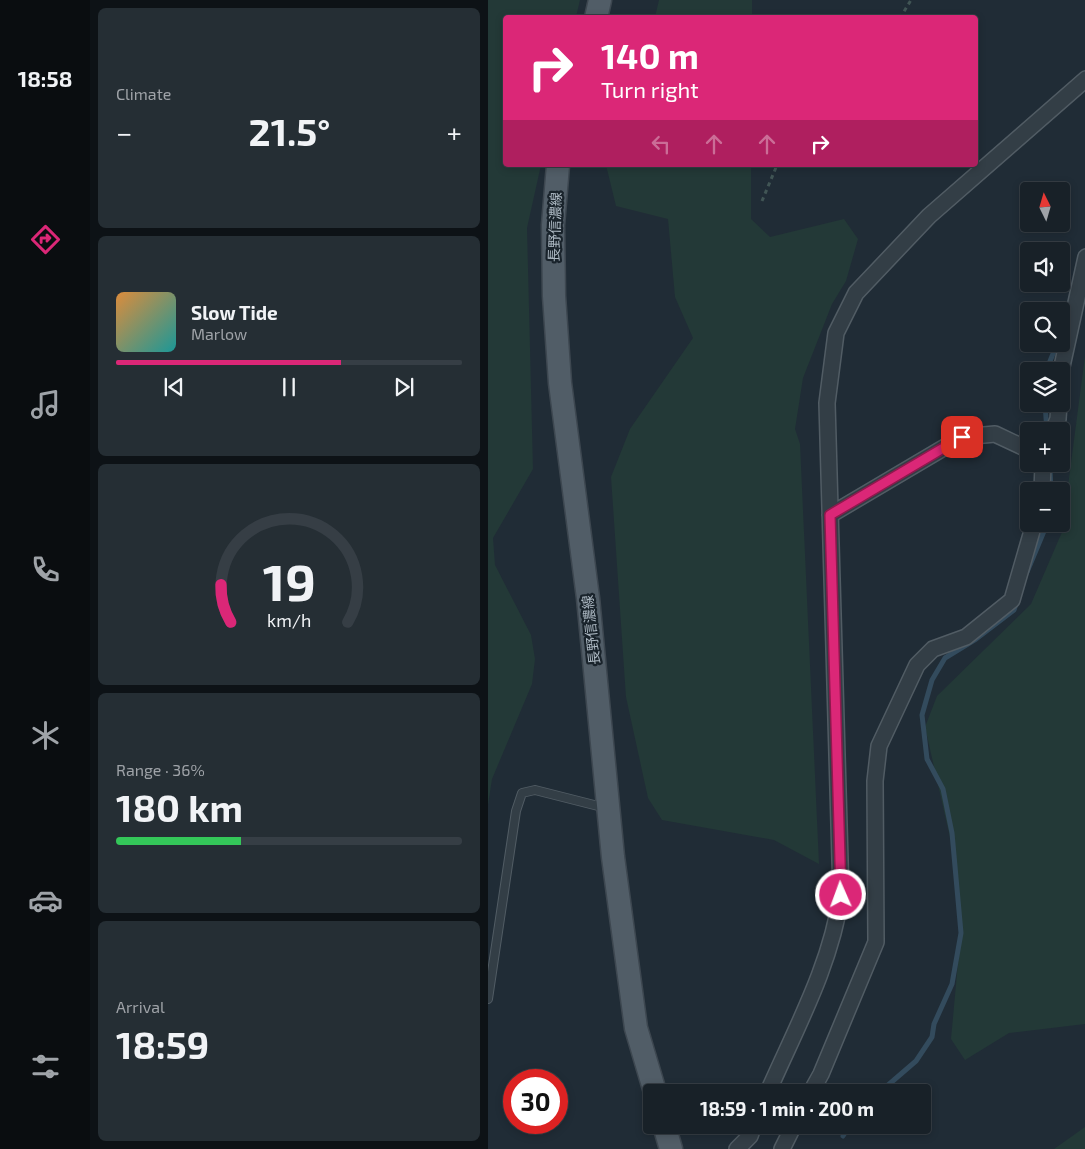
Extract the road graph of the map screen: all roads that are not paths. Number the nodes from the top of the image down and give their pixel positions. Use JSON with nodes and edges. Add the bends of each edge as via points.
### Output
{"nodes":[{"id":1,"x":600,"y":0,"type":"edge"},
{"id":2,"x":597,"y":15,"type":"edge"},
{"id":3,"x":1086,"y":79,"type":"edge"},
{"id":4,"x":558,"y":167,"type":"edge"},
{"id":5,"x":1086,"y":257,"type":"edge"},
{"id":6,"x":1063,"y":362,"type":"edge"},
{"id":7,"x":1020,"y":446,"type":"edge"},
{"id":8,"x":830,"y":515,"type":"junction"},
{"id":9,"x":1032,"y":532,"type":"edge"},
{"id":10,"x":609,"y":809,"type":"junction"},
{"id":11,"x":488,"y":999,"type":"edge"},
{"id":12,"x":653,"y":1084,"type":"edge"},
{"id":13,"x":772,"y":1084,"type":"edge"},
{"id":14,"x":815,"y":1084,"type":"edge"},
{"id":15,"x":667,"y":1134,"type":"edge"},
{"id":16,"x":751,"y":1134,"type":"edge"},
{"id":17,"x":790,"y":1134,"type":"edge"},
{"id":18,"x":671,"y":1149,"type":"edge"},
{"id":19,"x":737,"y":1149,"type":"edge"},
{"id":20,"x":782,"y":1149,"type":"edge"}],
"edges":[{"from":1,"to":2,"type":"main road"},
{"from":3,"to":8,"type":"street","via":[[929,216],[856,293],[836,333],[832,357],[827,403]]},
{"from":4,"to":10,"type":"main road","name":"長野信濃線","via":[[553,226],[560,383],[588,598]]},
{"from":5,"to":6,"type":"street"},
{"from":7,"to":8,"type":"street","via":[[995,434],[962,437]]},
{"from":8,"to":13,"type":"street","via":[[841,895],[836,925],[821,972]]},
{"from":9,"to":14,"type":"street","via":[[1012,600],[966,637],[933,650],[917,665],[879,746],[875,781],[876,942]]},
{"from":10,"to":11,"type":"lane","via":[[535,790],[522,793],[516,811]]},
{"from":10,"to":12,"type":"main road","name":"長野信濃線","via":[[636,1028]]},
{"from":15,"to":18,"type":"main road"},
{"from":16,"to":19,"type":"street"},
{"from":17,"to":20,"type":"street"}]}
